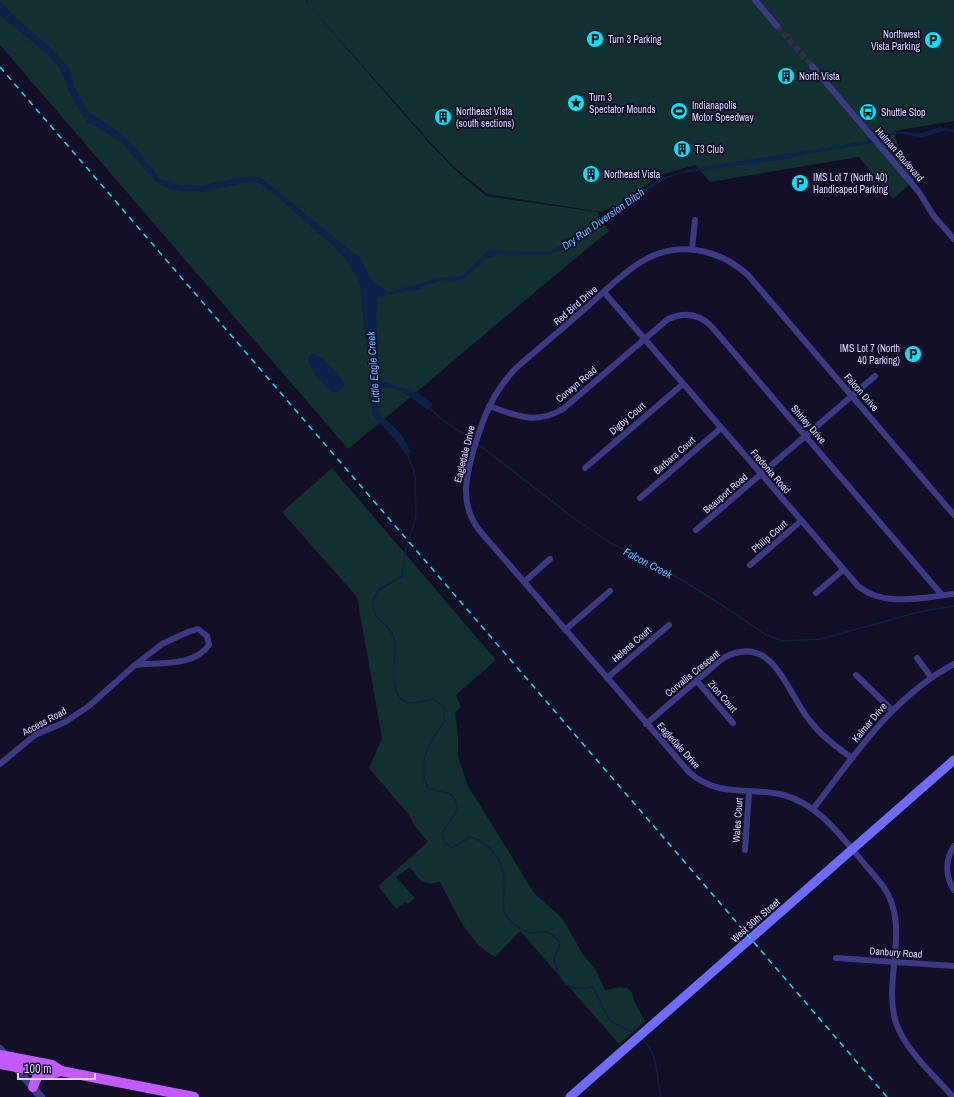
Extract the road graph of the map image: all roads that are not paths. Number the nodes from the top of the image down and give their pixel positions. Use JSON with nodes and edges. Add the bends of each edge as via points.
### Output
{"nodes":[{"id":1,"x":755,"y":0,"type":"edge"},
{"id":2,"x":777,"y":26,"type":"tunnel mouth"},
{"id":3,"x":812,"y":66,"type":"tunnel mouth"},
{"id":4,"x":695,"y":220,"type":"dead end"},
{"id":5,"x":954,"y":239,"type":"edge"},
{"id":6,"x":692,"y":249,"type":"junction"},
{"id":7,"x":604,"y":292,"type":"junction"},
{"id":8,"x":644,"y":339,"type":"junction"},
{"id":9,"x":875,"y":376,"type":"dead end"},
{"id":10,"x":683,"y":384,"type":"junction"},
{"id":11,"x":852,"y":396,"type":"junction"},
{"id":12,"x":489,"y":406,"type":"junction"},
{"id":13,"x":721,"y":428,"type":"junction"},
{"id":14,"x":806,"y":436,"type":"junction"},
{"id":15,"x":585,"y":468,"type":"dead end"},
{"id":16,"x":761,"y":475,"type":"junction"},
{"id":17,"x":640,"y":498,"type":"dead end"},
{"id":18,"x":954,"y":515,"type":"edge"},
{"id":19,"x":801,"y":521,"type":"junction"},
{"id":20,"x":696,"y":530,"type":"dead end"},
{"id":21,"x":550,"y":558,"type":"dead end"},
{"id":22,"x":750,"y":565,"type":"dead end"},
{"id":23,"x":843,"y":570,"type":"junction"},
{"id":24,"x":524,"y":582,"type":"junction"},
{"id":25,"x":610,"y":591,"type":"dead end"},
{"id":26,"x":816,"y":593,"type":"dead end"},
{"id":27,"x":954,"y":594,"type":"edge"},
{"id":28,"x":942,"y":595,"type":"junction"},
{"id":29,"x":669,"y":625,"type":"dead end"},
{"id":30,"x":565,"y":630,"type":"junction"},
{"id":31,"x":917,"y":658,"type":"dead end"},
{"id":32,"x":135,"y":664,"type":"junction"},
{"id":33,"x":954,"y":664,"type":"edge"},
{"id":34,"x":856,"y":675,"type":"dead end"},
{"id":35,"x":931,"y":677,"type":"junction"},
{"id":36,"x":607,"y":678,"type":"junction"},
{"id":37,"x":697,"y":681,"type":"junction"},
{"id":38,"x":892,"y":710,"type":"junction"},
{"id":39,"x":733,"y":723,"type":"dead end"},
{"id":40,"x":646,"y":724,"type":"junction"},
{"id":41,"x":852,"y":758,"type":"junction"},
{"id":42,"x":954,"y":760,"type":"edge"},
{"id":43,"x":0,"y":764,"type":"edge"},
{"id":44,"x":749,"y":792,"type":"junction"},
{"id":45,"x":813,"y":809,"type":"junction"},
{"id":46,"x":954,"y":846,"type":"edge"},
{"id":47,"x":745,"y":850,"type":"dead end"},
{"id":48,"x":852,"y":850,"type":"junction"},
{"id":49,"x":954,"y":890,"type":"edge"},
{"id":50,"x":836,"y":958,"type":"dead end"},
{"id":51,"x":894,"y":962,"type":"junction"},
{"id":52,"x":954,"y":966,"type":"edge"},
{"id":53,"x":1,"y":1056,"type":"edge"},
{"id":54,"x":15,"y":1067,"type":"junction"},
{"id":55,"x":61,"y":1071,"type":"junction"},
{"id":56,"x":42,"y":1072,"type":"junction"},
{"id":57,"x":32,"y":1087,"type":"junction"},
{"id":58,"x":41,"y":1097,"type":"edge"},
{"id":59,"x":194,"y":1097,"type":"edge"},
{"id":60,"x":570,"y":1097,"type":"edge"},
{"id":61,"x":953,"y":1097,"type":"edge"}],
"edges":[{"from":1,"to":2,"type":"street"},
{"from":3,"to":5,"type":"street","name":"Hulman Boulevard","via":[[919,192],[933,215]]},
{"from":4,"to":6,"type":"street"},
{"from":6,"to":7,"type":"street","name":"Red Bird Drive","via":[[669,250],[647,258]]},
{"from":6,"to":11,"type":"street","name":"Falcon Drive","via":[[724,258],[748,275]]},
{"from":7,"to":8,"type":"street","name":"Fredonia Road"},
{"from":7,"to":12,"type":"street","name":"Red Bird Drive","via":[[515,369],[498,389]]},
{"from":8,"to":10,"type":"street","name":"Fredonia Road"},
{"from":8,"to":12,"type":"street","name":"Corwyn Road","via":[[554,414],[526,418]]},
{"from":8,"to":14,"type":"street","name":"Shirley Drive","via":[[664,322],[676,316],[690,315],[704,320]]},
{"from":9,"to":11,"type":"street","name":"Beauport Road"},
{"from":10,"to":13,"type":"street","name":"Fredonia Road"},
{"from":10,"to":15,"type":"street","name":"Digby Court"},
{"from":11,"to":14,"type":"street","name":"Beauport Road"},
{"from":11,"to":18,"type":"street","name":"Falcon Drive"},
{"from":12,"to":24,"type":"street","name":"Eagledale Drive","via":[[474,449],[465,485],[465,497],[470,514],[479,530]]},
{"from":13,"to":16,"type":"street","name":"Fredonia Road"},
{"from":13,"to":17,"type":"street","name":"Barbara Court"},
{"from":14,"to":16,"type":"street","name":"Beauport Road"},
{"from":14,"to":28,"type":"street","name":"Shirley Drive"},
{"from":16,"to":19,"type":"street","name":"Fredonia Road"},
{"from":16,"to":20,"type":"street","name":"Beauport Road"},
{"from":19,"to":22,"type":"street","name":"Philip Court"},
{"from":19,"to":23,"type":"street","name":"Fredonia Road"},
{"from":21,"to":24,"type":"street"},
{"from":23,"to":26,"type":"street"},
{"from":23,"to":28,"type":"street","name":"Fredonia Road","via":[[859,588],[881,598]]},
{"from":24,"to":30,"type":"street","name":"Eagledale Drive"},
{"from":25,"to":30,"type":"street"},
{"from":27,"to":28,"type":"street","name":"Fredonia Road"},
{"from":29,"to":36,"type":"street","name":"Helena Court"},
{"from":30,"to":36,"type":"street","name":"Eagledale Drive"},
{"from":31,"to":35,"type":"street"},
{"from":32,"to":32,"type":"street","name":"Access Road","via":[[162,644],[188,632],[198,629],[207,636],[209,645],[203,654],[194,659]]},
{"from":32,"to":43,"type":"street","name":"Access Road","via":[[89,706],[65,722],[35,735]]},
{"from":33,"to":35,"type":"street","name":"Kalmar Drive"},
{"from":34,"to":38,"type":"street"},
{"from":35,"to":38,"type":"street","name":"Kalmar Drive"},
{"from":36,"to":40,"type":"street","name":"Eagledale Drive"},
{"from":37,"to":39,"type":"street","name":"Zion Court"},
{"from":37,"to":40,"type":"street","name":"Corvallis Crescent"},
{"from":37,"to":41,"type":"street","name":"Corvallis Crescent","via":[[732,654],[748,652],[762,656],[772,662],[816,728]]},
{"from":38,"to":41,"type":"street","name":"Kalmar Drive"},
{"from":40,"to":44,"type":"street","name":"Eagledale Drive","via":[[685,769],[698,780],[718,789]]},
{"from":41,"to":45,"type":"street","name":"Kalmar Drive"},
{"from":42,"to":48,"type":"main road","name":"West 30th Street"},
{"from":44,"to":45,"type":"street","name":"Eagledale Drive","via":[[783,795],[797,799]]},
{"from":44,"to":47,"type":"street","name":"Wales Court"},
{"from":45,"to":48,"type":"street","name":"Eagledale Drive"},
{"from":46,"to":49,"type":"street","via":[[948,858],[947,869]]},
{"from":48,"to":51,"type":"street","name":"Eagledale Drive","via":[[882,886],[892,904],[896,925]]},
{"from":48,"to":60,"type":"main road","name":"West 30th Street"},
{"from":50,"to":51,"type":"street","name":"Danbury Road"},
{"from":51,"to":52,"type":"street","name":"Danbury Road"},
{"from":51,"to":61,"type":"street","name":"Eagledale Drive","via":[[892,1003],[900,1031],[908,1045]]},
{"from":53,"to":54,"type":"main road"},
{"from":53,"to":55,"type":"main road","via":[[52,1065]]},
{"from":54,"to":56,"type":"main road"},
{"from":54,"to":57,"type":"street"},
{"from":55,"to":56,"type":"main road","via":[[52,1074]]},
{"from":55,"to":59,"type":"main road"},
{"from":56,"to":57,"type":"main road"},
{"from":57,"to":58,"type":"street"}]}
